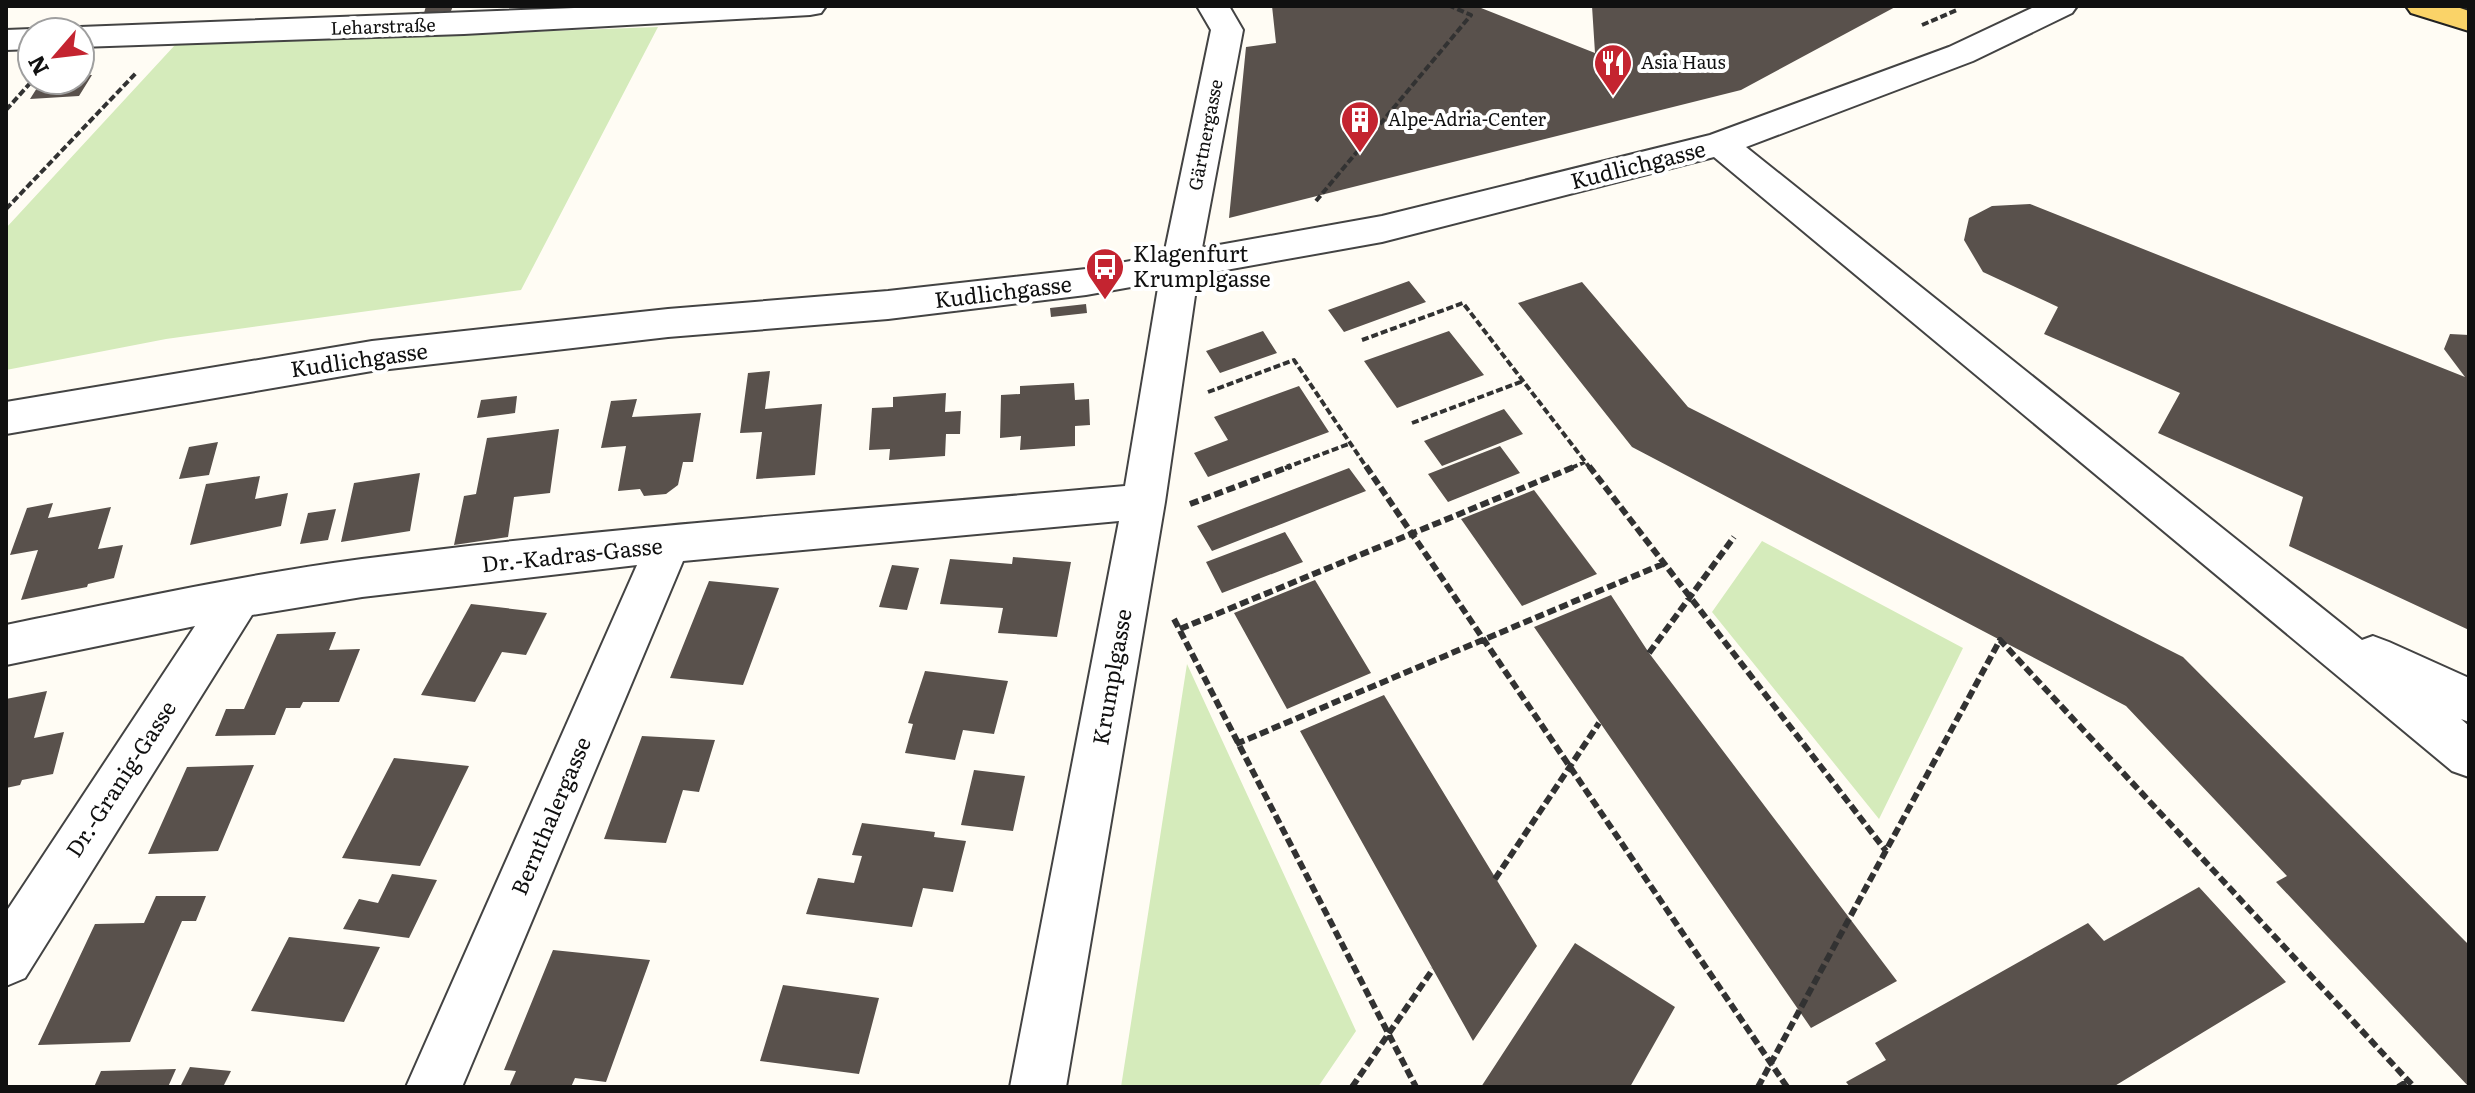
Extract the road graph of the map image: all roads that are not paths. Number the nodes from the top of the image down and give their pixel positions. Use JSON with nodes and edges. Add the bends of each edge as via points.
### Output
{"nodes":[{"id":1,"x":810,"y":6,"type":"edge"},
{"id":2,"x":1213,"y":6,"type":"edge"},
{"id":3,"x":2061,"y":6,"type":"edge"},
{"id":4,"x":2422,"y":6,"type":"edge"},
{"id":5,"x":688,"y":10,"type":"edge"},
{"id":6,"x":2469,"y":21,"type":"edge"},
{"id":7,"x":96,"y":36,"type":"edge"},
{"id":8,"x":1720,"y":144,"type":"junction"},
{"id":9,"x":1180,"y":267,"type":"junction"},
{"id":10,"x":6,"y":418,"type":"edge"},
{"id":11,"x":1142,"y":513,"type":"junction"},
{"id":12,"x":668,"y":545,"type":"junction"},
{"id":13,"x":237,"y":599,"type":"junction"},
{"id":14,"x":2313,"y":628,"type":"junction"},
{"id":15,"x":6,"y":645,"type":"edge"},
{"id":16,"x":2469,"y":701,"type":"edge"},
{"id":17,"x":2469,"y":755,"type":"edge"},
{"id":18,"x":6,"y":959,"type":"edge"},
{"id":19,"x":434,"y":1087,"type":"edge"},
{"id":20,"x":1038,"y":1087,"type":"edge"}],
"edges":[{"from":1,"to":5,"type":"street"},
{"from":2,"to":9,"type":"street","name":"Gärtnergasse","via":[[1227,30]]},
{"from":3,"to":8,"type":"street","name":"Kudlichgasse","via":[[1961,54]]},
{"from":4,"to":6,"type":"main road"},
{"from":5,"to":7,"type":"street","name":"Leharstraße"},
{"from":8,"to":9,"type":"street","name":"Kudlichgasse","via":[[1382,229]]},
{"from":8,"to":14,"type":"street"},
{"from":9,"to":10,"type":"street","name":"Kudlichgasse","via":[[904,304],[668,323],[372,356]]},
{"from":9,"to":11,"type":"street","name":"Krumplgasse"},
{"from":11,"to":12,"type":"street","name":"Dr.-Kadras-Gasse"},
{"from":11,"to":20,"type":"street","name":"Krumplgasse"},
{"from":12,"to":13,"type":"street","name":"Dr.-Kadras-Gasse","via":[[361,578]]},
{"from":12,"to":19,"type":"street","name":"Bernthalergasse"},
{"from":13,"to":15,"type":"street","name":"Dr.-Kadras-Gasse"},
{"from":13,"to":18,"type":"street","name":"Dr.-Granig-Gasse"},
{"from":14,"to":16,"type":"street"},
{"from":14,"to":17,"type":"street"}]}
